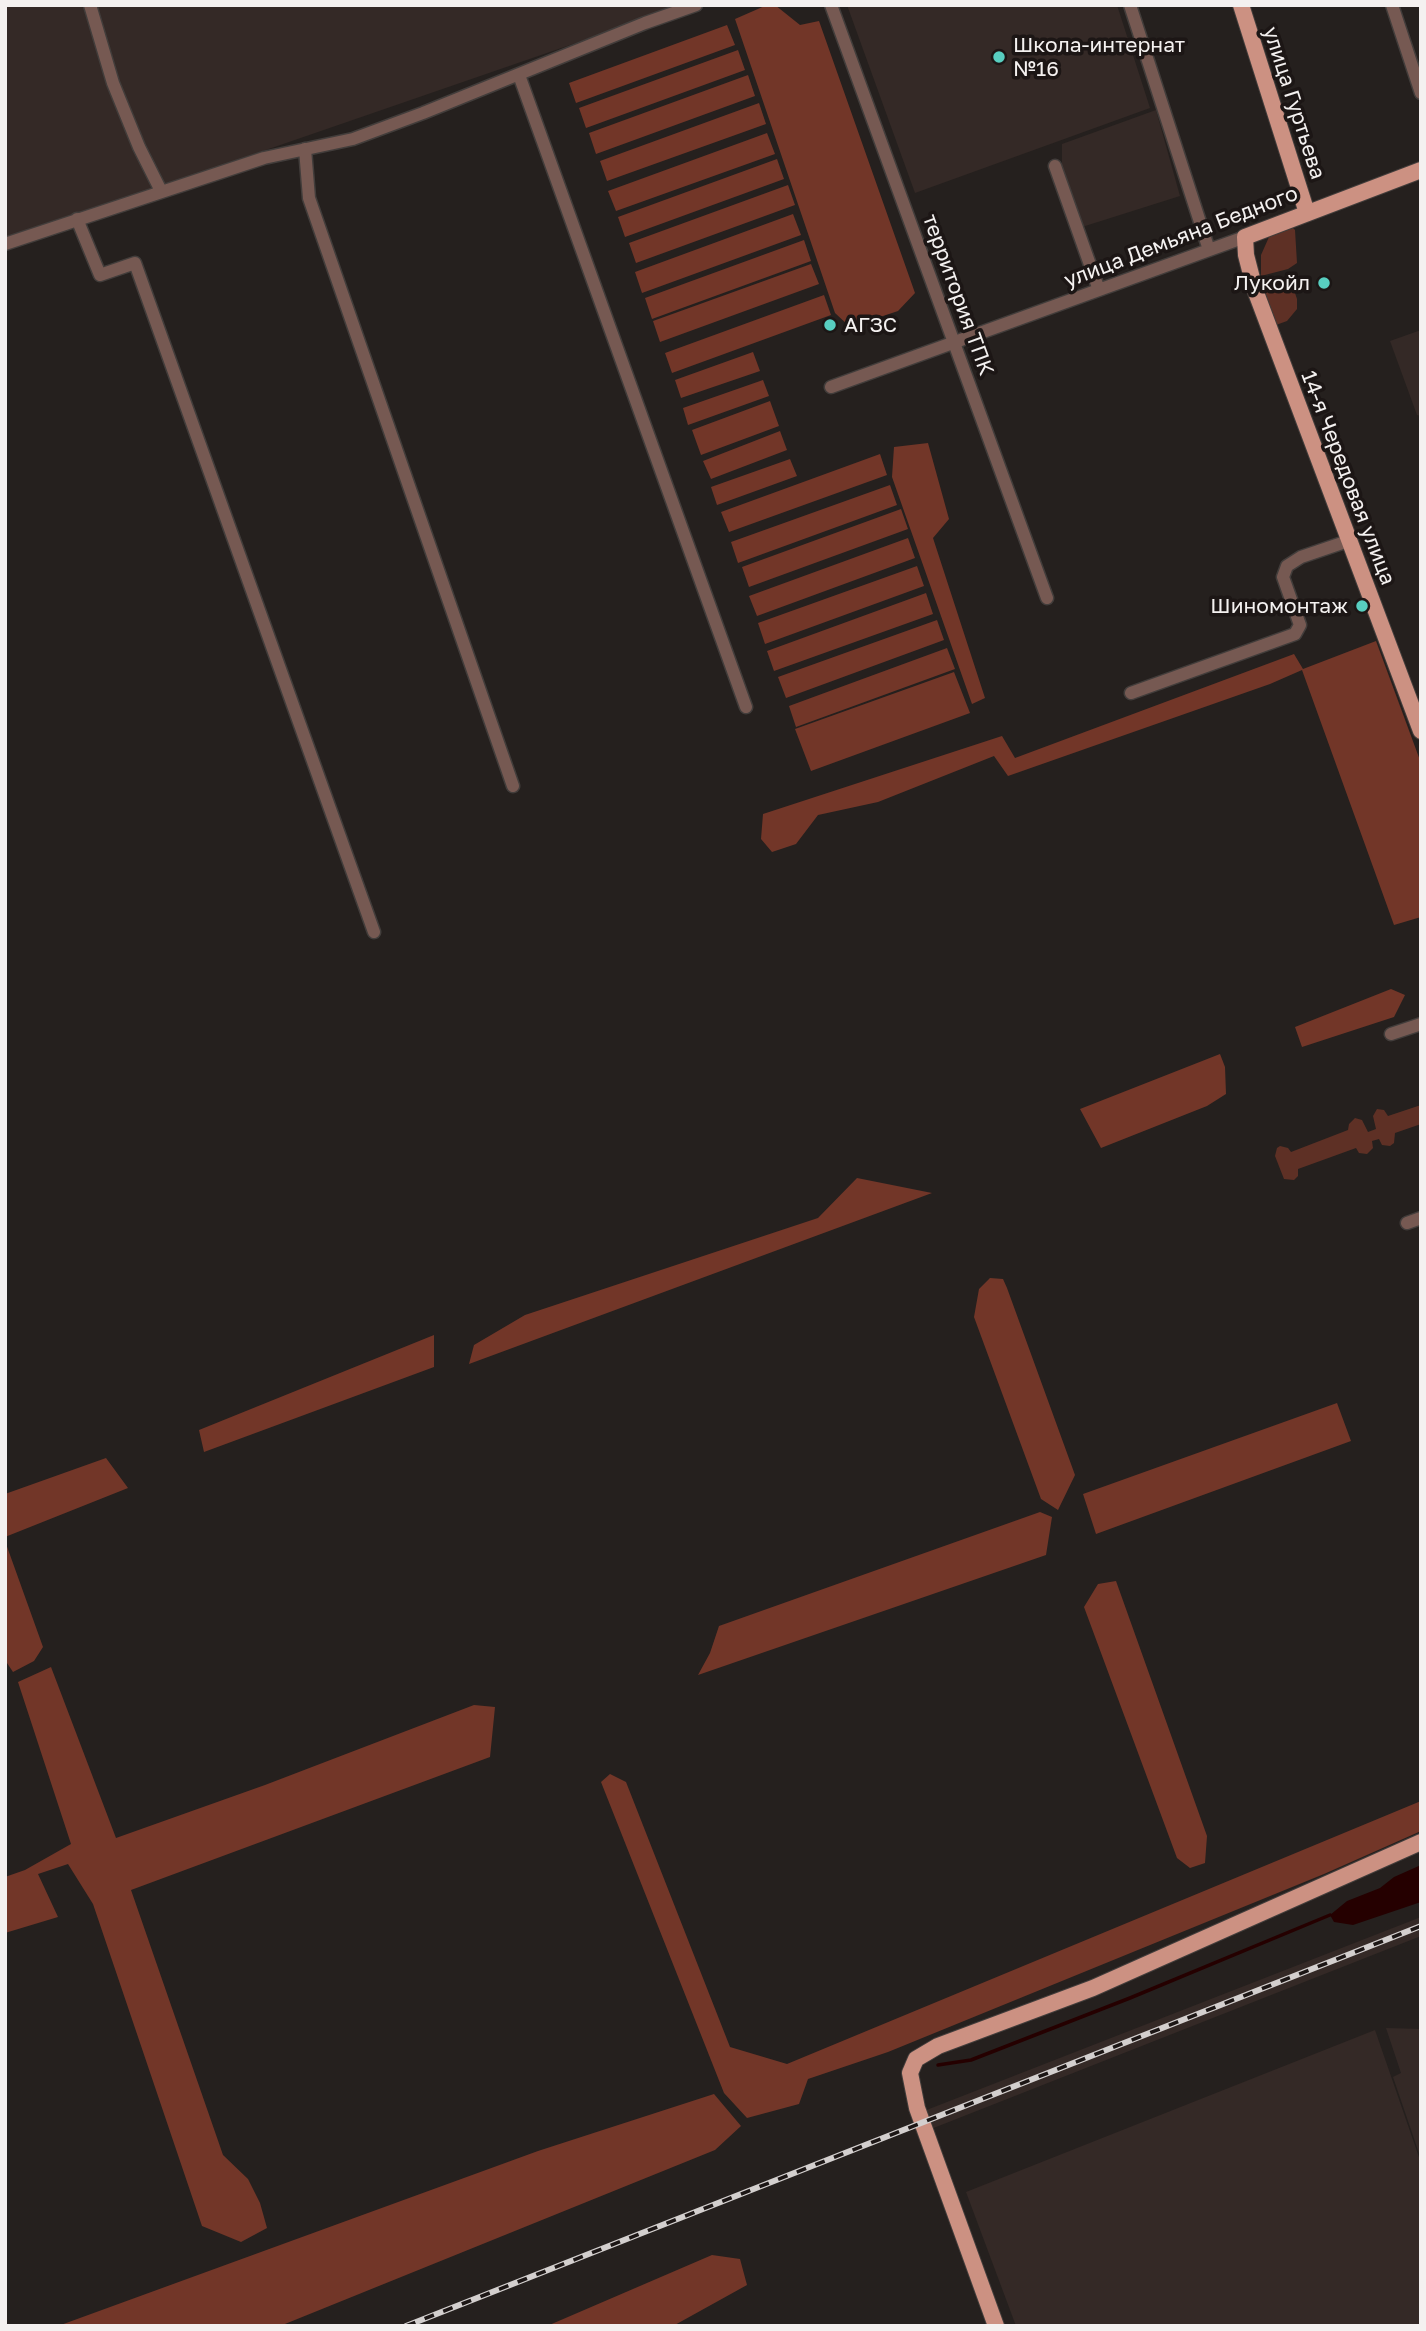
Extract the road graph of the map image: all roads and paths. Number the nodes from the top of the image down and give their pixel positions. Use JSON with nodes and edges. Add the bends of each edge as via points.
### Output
{"nodes":[{"id":1,"x":90,"y":5,"type":"edge"},
{"id":2,"x":696,"y":5,"type":"edge"},
{"id":3,"x":831,"y":5,"type":"edge"},
{"id":4,"x":1129,"y":5,"type":"edge"},
{"id":5,"x":1241,"y":5,"type":"edge"},
{"id":6,"x":1392,"y":5,"type":"edge"},
{"id":7,"x":519,"y":75,"type":"junction"},
{"id":8,"x":1421,"y":93,"type":"edge"},
{"id":9,"x":305,"y":149,"type":"junction"},
{"id":10,"x":1055,"y":166,"type":"dead end"},
{"id":11,"x":1421,"y":170,"type":"edge"},
{"id":12,"x":160,"y":191,"type":"junction"},
{"id":13,"x":1307,"y":212,"type":"junction"},
{"id":14,"x":77,"y":219,"type":"junction"},
{"id":15,"x":1245,"y":237,"type":"junction"},
{"id":16,"x":5,"y":243,"type":"edge"},
{"id":17,"x":1209,"y":250,"type":"junction"},
{"id":18,"x":1100,"y":290,"type":"junction"},
{"id":19,"x":956,"y":343,"type":"junction"},
{"id":20,"x":831,"y":387,"type":"dead end"},
{"id":21,"x":1351,"y":540,"type":"junction"},
{"id":22,"x":1047,"y":598,"type":"dead end"},
{"id":23,"x":1131,"y":693,"type":"dead end"},
{"id":24,"x":746,"y":707,"type":"dead end"},
{"id":25,"x":1421,"y":731,"type":"edge"},
{"id":26,"x":513,"y":786,"type":"dead end"},
{"id":27,"x":374,"y":932,"type":"dead end"},
{"id":28,"x":1421,"y":1024,"type":"edge"},
{"id":29,"x":1391,"y":1034,"type":"dead end"},
{"id":30,"x":1421,"y":1218,"type":"edge"},
{"id":31,"x":1407,"y":1223,"type":"dead end"},
{"id":32,"x":1421,"y":1842,"type":"edge"},
{"id":33,"x":996,"y":2326,"type":"edge"}],
"edges":[{"from":1,"to":12,"type":"street","via":[[113,83]]},
{"from":2,"to":7,"type":"street"},
{"from":3,"to":19,"type":"street","name":"территория ТПК"},
{"from":4,"to":17,"type":"street"},
{"from":5,"to":13,"type":"main road","name":"улица Гуртьева"},
{"from":6,"to":8,"type":"street"},
{"from":7,"to":9,"type":"street","via":[[353,139]]},
{"from":7,"to":24,"type":"street"},
{"from":9,"to":12,"type":"street"},
{"from":9,"to":26,"type":"street","via":[[309,198]]},
{"from":10,"to":18,"type":"street"},
{"from":11,"to":13,"type":"main road","name":"улица Демьяна Бедного"},
{"from":12,"to":14,"type":"street"},
{"from":13,"to":15,"type":"main road","name":"улица Демьяна Бедного"},
{"from":14,"to":16,"type":"street"},
{"from":14,"to":27,"type":"street","via":[[100,275],[135,263]]},
{"from":15,"to":17,"type":"street","name":"улица Демьяна Бедного"},
{"from":15,"to":21,"type":"main road","name":"14-я Чередовая улица","via":[[1255,290]]},
{"from":17,"to":18,"type":"street","name":"улица Демьяна Бедного"},
{"from":18,"to":19,"type":"street","name":"улица Демьяна Бедного"},
{"from":19,"to":20,"type":"street","name":"улица Демьяна Бедного"},
{"from":19,"to":22,"type":"street","name":"территория ТПК"},
{"from":21,"to":23,"type":"street","via":[[1287,566],[1283,577],[1300,625],[1295,634]]},
{"from":21,"to":25,"type":"main road","name":"14-я Чередовая улица"},
{"from":28,"to":29,"type":"street"},
{"from":30,"to":31,"type":"street"},
{"from":32,"to":33,"type":"main road","via":[[1093,1988],[916,2059],[905,2082]]}]}
